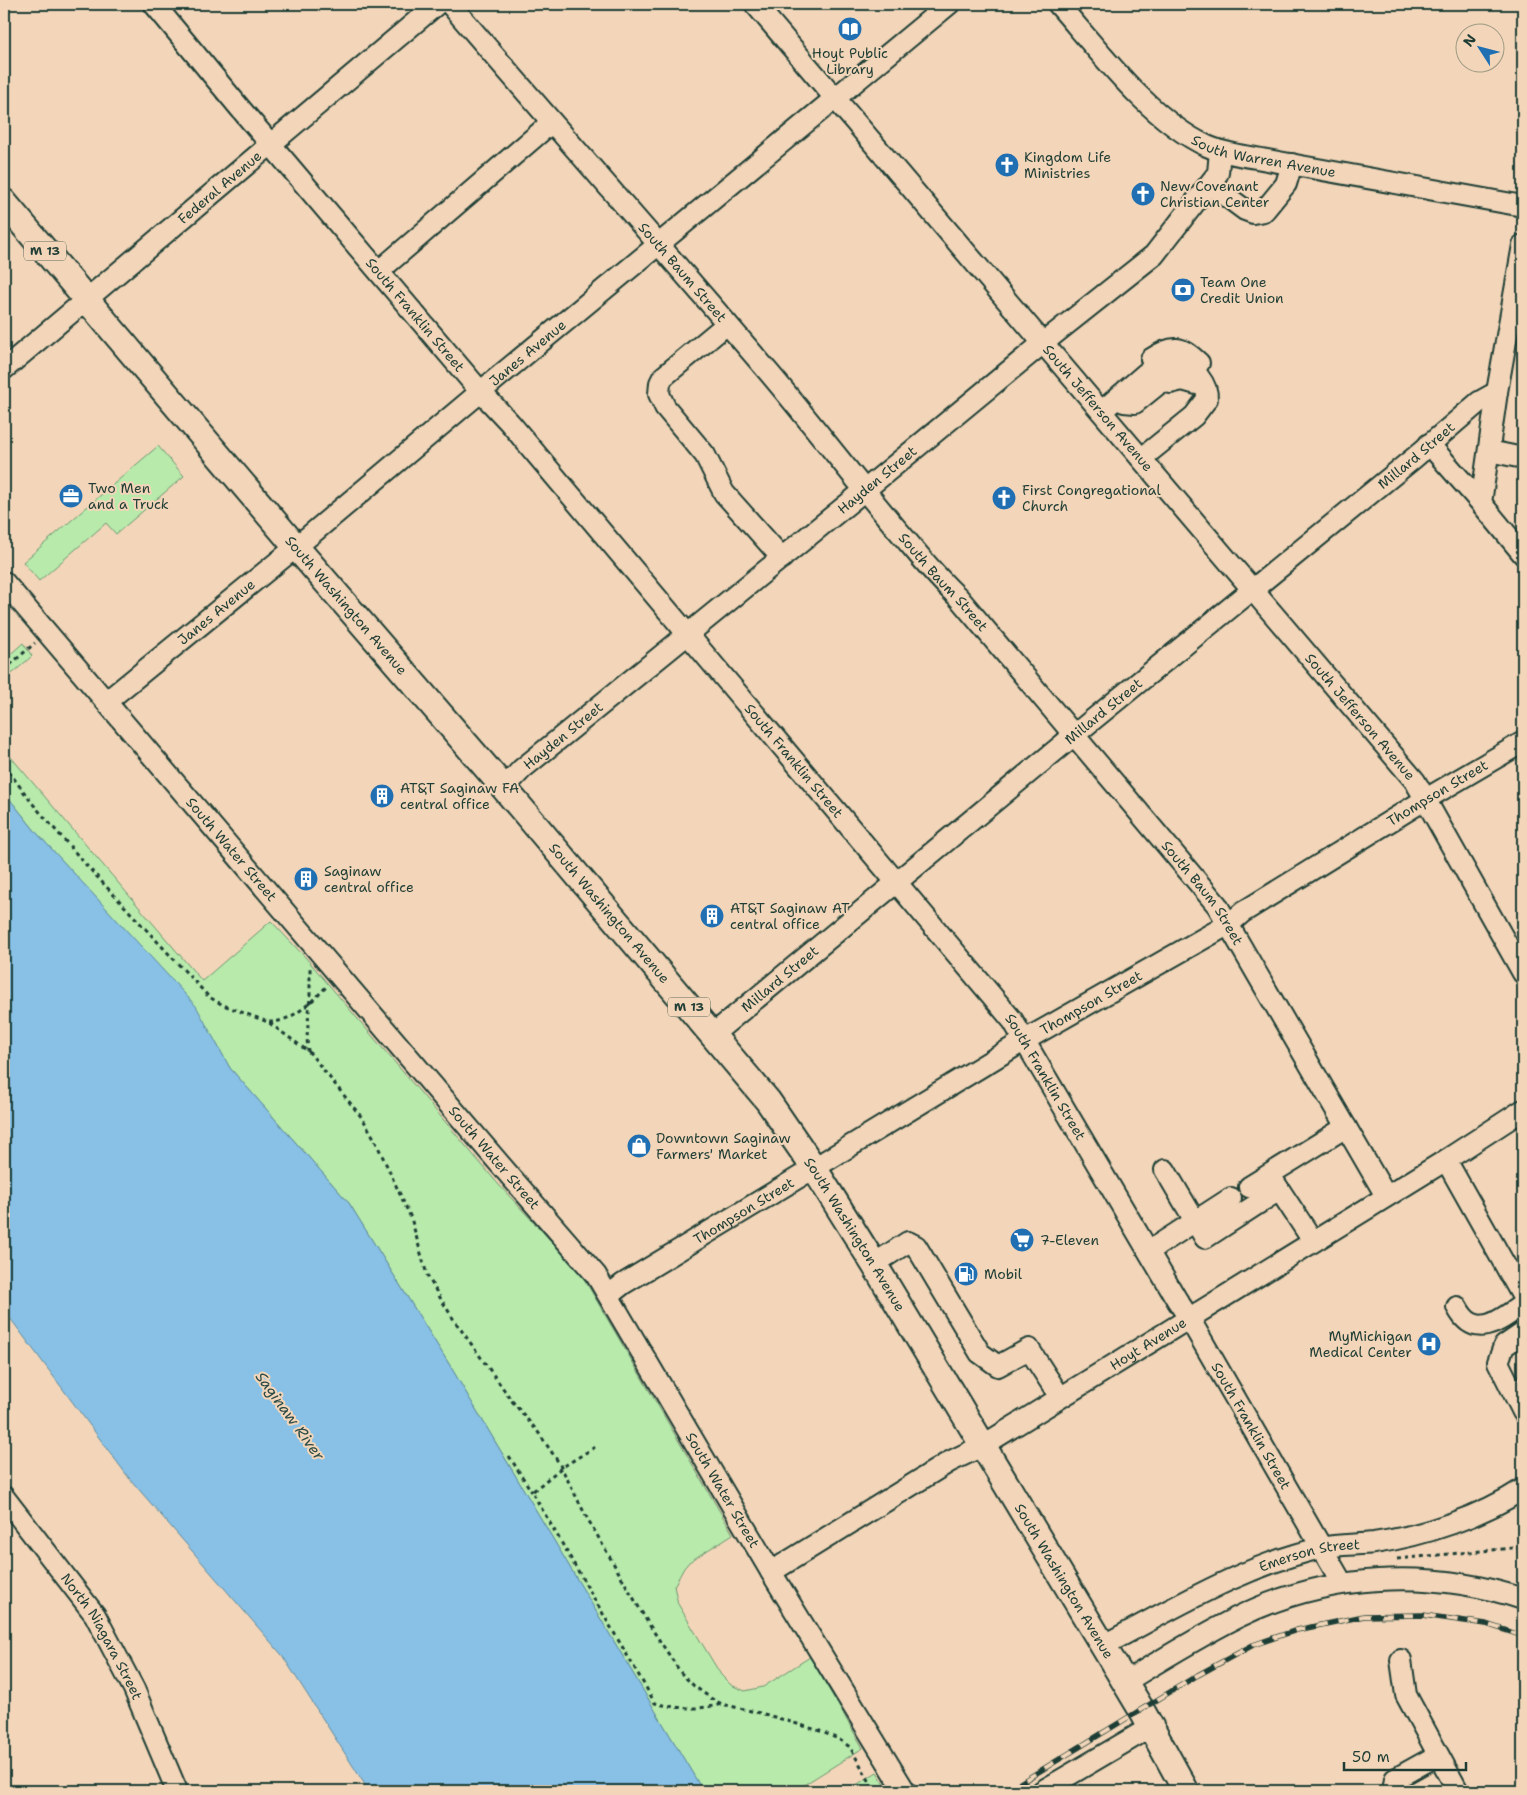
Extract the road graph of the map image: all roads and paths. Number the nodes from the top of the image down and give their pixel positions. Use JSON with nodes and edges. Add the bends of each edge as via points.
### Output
{"nodes":[{"id":1,"x":154,"y":4,"type":"edge"},
{"id":2,"x":437,"y":4,"type":"edge"},
{"id":3,"x":450,"y":4,"type":"edge"},
{"id":4,"x":755,"y":4,"type":"edge"},
{"id":5,"x":949,"y":4,"type":"edge"},
{"id":6,"x":1058,"y":4,"type":"edge"},
{"id":7,"x":835,"y":97,"type":"junction"},
{"id":8,"x":551,"y":123,"type":"junction"},
{"id":9,"x":271,"y":143,"type":"junction"},
{"id":10,"x":1220,"y":151,"type":"junction"},
{"id":11,"x":1292,"y":164,"type":"junction"},
{"id":12,"x":1286,"y":184,"type":"junction"},
{"id":13,"x":1207,"y":187,"type":"junction"},
{"id":14,"x":4,"y":202,"type":"edge"},
{"id":15,"x":1523,"y":206,"type":"edge"},
{"id":16,"x":659,"y":244,"type":"junction"},
{"id":17,"x":1523,"y":245,"type":"edge"},
{"id":18,"x":379,"y":271,"type":"junction"},
{"id":19,"x":86,"y":300,"type":"junction"},
{"id":20,"x":727,"y":324,"type":"junction"},
{"id":21,"x":1043,"y":343,"type":"junction"},
{"id":22,"x":4,"y":369,"type":"edge"},
{"id":23,"x":1156,"y":375,"type":"junction"},
{"id":24,"x":480,"y":392,"type":"junction"},
{"id":25,"x":1497,"y":392,"type":"junction"},
{"id":26,"x":1198,"y":412,"type":"junction"},
{"id":27,"x":1104,"y":414,"type":"junction"},
{"id":28,"x":1430,"y":444,"type":"junction"},
{"id":29,"x":1489,"y":451,"type":"junction"},
{"id":30,"x":1142,"y":458,"type":"junction"},
{"id":31,"x":1523,"y":458,"type":"edge"},
{"id":32,"x":864,"y":490,"type":"junction"},
{"id":33,"x":1481,"y":503,"type":"junction"},
{"id":34,"x":296,"y":547,"type":"junction"},
{"id":35,"x":1523,"y":554,"type":"edge"},
{"id":36,"x":782,"y":558,"type":"junction"},
{"id":37,"x":4,"y":582,"type":"edge"},
{"id":38,"x":1252,"y":589,"type":"junction"},
{"id":39,"x":48,"y":633,"type":"junction"},
{"id":40,"x":687,"y":634,"type":"junction"},
{"id":41,"x":4,"y":670,"type":"edge"},
{"id":42,"x":107,"y":701,"type":"junction"},
{"id":43,"x":1075,"y":734,"type":"junction"},
{"id":44,"x":1523,"y":742,"type":"edge"},
{"id":45,"x":4,"y":765,"type":"edge"},
{"id":46,"x":504,"y":788,"type":"junction"},
{"id":47,"x":1426,"y":799,"type":"junction"},
{"id":48,"x":897,"y":882,"type":"junction"},
{"id":49,"x":1229,"y":924,"type":"junction"},
{"id":50,"x":312,"y":944,"type":"junction"},
{"id":51,"x":1523,"y":973,"type":"edge"},
{"id":52,"x":338,"y":974,"type":"junction"},
{"id":53,"x":309,"y":1005,"type":"junction"},
{"id":54,"x":268,"y":1022,"type":"junction"},
{"id":55,"x":712,"y":1035,"type":"junction"},
{"id":56,"x":1025,"y":1040,"type":"junction"},
{"id":57,"x":308,"y":1052,"type":"junction"},
{"id":58,"x":1523,"y":1110,"type":"edge"},
{"id":59,"x":1346,"y":1127,"type":"junction"},
{"id":60,"x":1446,"y":1160,"type":"junction"},
{"id":61,"x":814,"y":1168,"type":"junction"},
{"id":62,"x":1165,"y":1170,"type":"dead end"},
{"id":63,"x":1275,"y":1182,"type":"junction"},
{"id":64,"x":1249,"y":1187,"type":"dead end"},
{"id":65,"x":1386,"y":1196,"type":"junction"},
{"id":66,"x":1231,"y":1198,"type":"dead end"},
{"id":67,"x":1194,"y":1221,"type":"junction"},
{"id":68,"x":1313,"y":1241,"type":"junction"},
{"id":69,"x":1148,"y":1251,"type":"junction"},
{"id":70,"x":874,"y":1264,"type":"junction"},
{"id":71,"x":608,"y":1295,"type":"junction"},
{"id":72,"x":1523,"y":1297,"type":"edge"},
{"id":73,"x":1523,"y":1304,"type":"edge"},
{"id":74,"x":1457,"y":1307,"type":"dead end"},
{"id":75,"x":1190,"y":1318,"type":"junction"},
{"id":76,"x":1523,"y":1333,"type":"edge"},
{"id":77,"x":1060,"y":1397,"type":"junction"},
{"id":78,"x":1523,"y":1412,"type":"edge"},
{"id":79,"x":982,"y":1446,"type":"junction"},
{"id":80,"x":594,"y":1447,"type":"dead end"},
{"id":81,"x":509,"y":1456,"type":"dead end"},
{"id":82,"x":561,"y":1468,"type":"junction"},
{"id":83,"x":1523,"y":1489,"type":"edge"},
{"id":84,"x":532,"y":1492,"type":"junction"},
{"id":85,"x":4,"y":1497,"type":"edge"},
{"id":86,"x":1523,"y":1547,"type":"edge"},
{"id":87,"x":1322,"y":1548,"type":"junction"},
{"id":88,"x":1396,"y":1559,"type":"dead end"},
{"id":89,"x":771,"y":1572,"type":"junction"},
{"id":90,"x":1342,"y":1583,"type":"junction"},
{"id":91,"x":1523,"y":1588,"type":"edge"},
{"id":92,"x":1497,"y":1591,"type":"junction"},
{"id":93,"x":1523,"y":1599,"type":"edge"},
{"id":94,"x":1102,"y":1646,"type":"junction"},
{"id":95,"x":1402,"y":1660,"type":"dead end"},
{"id":96,"x":1124,"y":1682,"type":"junction"},
{"id":97,"x":722,"y":1704,"type":"junction"},
{"id":98,"x":1151,"y":1727,"type":"junction"},
{"id":99,"x":1438,"y":1755,"type":"junction"},
{"id":100,"x":177,"y":1791,"type":"edge"},
{"id":101,"x":875,"y":1791,"type":"edge"},
{"id":102,"x":905,"y":1791,"type":"edge"},
{"id":103,"x":1042,"y":1791,"type":"edge"},
{"id":104,"x":1186,"y":1791,"type":"edge"},
{"id":105,"x":1393,"y":1791,"type":"edge"},
{"id":106,"x":1458,"y":1791,"type":"edge"}],
"edges":[{"from":1,"to":9,"type":"street","name":"South Franklin Street"},
{"from":2,"to":9,"type":"street","name":"Federal Avenue"},
{"from":3,"to":8,"type":"street","name":"South Baum Street"},
{"from":4,"to":7,"type":"street","name":"South Jefferson Avenue"},
{"from":5,"to":7,"type":"street","name":"Janes Avenue"},
{"from":6,"to":10,"type":"street","name":"South Warren Avenue","via":[[1154,110],[1191,137]]},
{"from":7,"to":16,"type":"street","name":"Janes Avenue"},
{"from":7,"to":21,"type":"street","name":"South Jefferson Avenue"},
{"from":8,"to":16,"type":"street","name":"South Baum Street"},
{"from":8,"to":18,"type":"street"},
{"from":9,"to":18,"type":"street","name":"South Franklin Street"},
{"from":9,"to":19,"type":"street","name":"Federal Avenue"},
{"from":10,"to":11,"type":"street","name":"South Warren Avenue"},
{"from":10,"to":13,"type":"street","name":"Hayden Street","via":[[1218,173]]},
{"from":11,"to":12,"type":"street"},
{"from":11,"to":15,"type":"street","name":"South Warren Avenue"},
{"from":12,"to":13,"type":"street","via":[[1264,211],[1253,213]]},
{"from":12,"to":13,"type":"street","via":[[1288,191],[1267,217],[1251,222],[1233,212]]},
{"from":13,"to":21,"type":"street","name":"Hayden Street","via":[[1154,255]]},
{"from":14,"to":19,"type":"main road","name":"South Washington Avenue","number":"M 13"},
{"from":16,"to":20,"type":"street","name":"South Baum Street"},
{"from":16,"to":24,"type":"street","name":"Janes Avenue"},
{"from":17,"to":25,"type":"street"},
{"from":18,"to":24,"type":"street","name":"South Franklin Street"},
{"from":19,"to":22,"type":"street","name":"Federal Avenue"},
{"from":19,"to":34,"type":"main road","name":"South Washington Avenue","number":"M 13"},
{"from":20,"to":32,"type":"street","name":"South Baum Street"},
{"from":20,"to":36,"type":"street","via":[[664,377],[660,383],[660,399],[705,455],[724,493]]},
{"from":21,"to":27,"type":"street","name":"South Jefferson Avenue"},
{"from":21,"to":32,"type":"street","name":"Hayden Street"},
{"from":23,"to":26,"type":"street","via":[[1180,372],[1186,375],[1203,396],[1204,404]]},
{"from":23,"to":26,"type":"street","via":[[1176,364],[1191,370],[1206,390],[1207,399]]},
{"from":23,"to":26,"type":"street","via":[[1165,359],[1179,356],[1199,363],[1211,380],[1214,392],[1208,404]]},
{"from":23,"to":27,"type":"street","via":[[1126,401]]},
{"from":24,"to":34,"type":"street","name":"Janes Avenue"},
{"from":24,"to":40,"type":"street","name":"South Franklin Street","via":[[516,430]]},
{"from":25,"to":28,"type":"street","name":"Millard Street","via":[[1479,402]]},
{"from":25,"to":29,"type":"street"},
{"from":26,"to":30,"type":"street"},
{"from":27,"to":30,"type":"street","name":"South Jefferson Avenue"},
{"from":28,"to":33,"type":"street"},
{"from":28,"to":38,"type":"street","name":"Millard Street"},
{"from":29,"to":31,"type":"street"},
{"from":29,"to":33,"type":"street"},
{"from":30,"to":38,"type":"street","name":"South Jefferson Avenue"},
{"from":32,"to":36,"type":"street","name":"Hayden Street"},
{"from":32,"to":43,"type":"street","name":"South Baum Street"},
{"from":33,"to":35,"type":"street"},
{"from":34,"to":42,"type":"street","name":"Janes Avenue"},
{"from":34,"to":46,"type":"main road","name":"South Washington Avenue","number":"M 13"},
{"from":36,"to":40,"type":"street","name":"Hayden Street"},
{"from":37,"to":39,"type":"street","name":"South Water Street"},
{"from":38,"to":43,"type":"street","name":"Millard Street"},
{"from":38,"to":47,"type":"street","name":"South Jefferson Avenue","via":[[1415,781]]},
{"from":39,"to":41,"type":"path"},
{"from":39,"to":42,"type":"street","name":"South Water Street"},
{"from":40,"to":46,"type":"street","name":"Hayden Street"},
{"from":40,"to":48,"type":"street","name":"South Franklin Street"},
{"from":42,"to":50,"type":"street","name":"South Water Street"},
{"from":43,"to":48,"type":"street","name":"Millard Street"},
{"from":43,"to":49,"type":"street","name":"South Baum Street","via":[[1217,905]]},
{"from":44,"to":47,"type":"street","name":"Thompson Street"},
{"from":45,"to":54,"type":"path","via":[[80,859],[209,996],[223,1005]]},
{"from":46,"to":55,"type":"main road","name":"South Washington Avenue","number":"M 13"},
{"from":47,"to":49,"type":"street","name":"Thompson Street","via":[[1243,912]]},
{"from":47,"to":51,"type":"street","name":"South Jefferson Avenue"},
{"from":48,"to":55,"type":"street","name":"Millard Street"},
{"from":48,"to":56,"type":"street","name":"South Franklin Street","via":[[1013,1021]]},
{"from":49,"to":56,"type":"street","name":"Thompson Street"},
{"from":49,"to":59,"type":"street","name":"South Baum Street"},
{"from":50,"to":52,"type":"street","name":"South Water Street"},
{"from":50,"to":53,"type":"path"},
{"from":52,"to":53,"type":"path"},
{"from":52,"to":71,"type":"street","name":"South Water Street","via":[[596,1275]]},
{"from":53,"to":54,"type":"path","via":[[277,1022]]},
{"from":53,"to":57,"type":"path"},
{"from":54,"to":57,"type":"path"},
{"from":55,"to":61,"type":"main road","name":"South Washington Avenue","number":"M 13","via":[[768,1101]]},
{"from":56,"to":61,"type":"street","name":"Thompson Street"},
{"from":56,"to":69,"type":"street","name":"South Franklin Street"},
{"from":57,"to":82,"type":"path","via":[[363,1119],[374,1138],[411,1218],[427,1275],[436,1291]]},
{"from":58,"to":60,"type":"street","name":"Hoyt Avenue"},
{"from":59,"to":63,"type":"street"},
{"from":59,"to":65,"type":"street","name":"South Baum Street"},
{"from":60,"to":65,"type":"street","name":"Hoyt Avenue"},
{"from":60,"to":72,"type":"street"},
{"from":61,"to":70,"type":"main road","name":"South Washington Avenue","number":"M 13"},
{"from":61,"to":71,"type":"street","name":"Thompson Street"},
{"from":62,"to":67,"type":"street"},
{"from":63,"to":64,"type":"street"},
{"from":63,"to":67,"type":"street","via":[[1205,1238]]},
{"from":63,"to":68,"type":"street"},
{"from":65,"to":68,"type":"street","name":"Hoyt Avenue"},
{"from":66,"to":67,"type":"street"},
{"from":67,"to":69,"type":"street"},
{"from":68,"to":75,"type":"street","name":"Hoyt Avenue"},
{"from":69,"to":75,"type":"street","name":"South Franklin Street"},
{"from":70,"to":77,"type":"street","via":[[908,1242],[916,1246],[980,1354],[998,1366],[1029,1349]]},
{"from":70,"to":79,"type":"main road","name":"South Washington Avenue","number":"M 13"},
{"from":71,"to":89,"type":"street","name":"South Water Street"},
{"from":73,"to":74,"type":"street","via":[[1495,1323],[1482,1327],[1468,1322]]},
{"from":75,"to":77,"type":"street","name":"Hoyt Avenue"},
{"from":75,"to":87,"type":"street","name":"South Franklin Street"},
{"from":76,"to":78,"type":"street","via":[[1504,1346],[1498,1362]]},
{"from":77,"to":79,"type":"street","name":"Hoyt Avenue"},
{"from":79,"to":89,"type":"street","name":"Hoyt Avenue","via":[[949,1462]]},
{"from":79,"to":94,"type":"main road","name":"South Washington Avenue","number":"M 13"},
{"from":80,"to":82,"type":"path"},
{"from":81,"to":84,"type":"path"},
{"from":82,"to":84,"type":"path"},
{"from":82,"to":97,"type":"path","via":[[648,1623],[681,1673],[694,1686]]},
{"from":83,"to":87,"type":"street","name":"Emerson Street","via":[[1440,1528],[1375,1543]]},
{"from":84,"to":97,"type":"path","via":[[655,1703],[683,1708]]},
{"from":85,"to":100,"type":"street","name":"North Niagara Street","via":[[95,1615],[134,1688]]},
{"from":86,"to":88,"type":"path"},
{"from":87,"to":90,"type":"street","name":"South Franklin Street"},
{"from":87,"to":94,"type":"street","name":"Emerson Street","via":[[1221,1583]]},
{"from":89,"to":102,"type":"street","name":"South Water Street"},
{"from":90,"to":92,"type":"street","via":[[1386,1579],[1434,1580]]},
{"from":90,"to":96,"type":"street","via":[[1287,1598],[1237,1617]]},
{"from":91,"to":92,"type":"street"},
{"from":92,"to":93,"type":"street"},
{"from":94,"to":96,"type":"main road","name":"South Washington Avenue","number":"M 13"},
{"from":95,"to":99,"type":"street","via":[[1406,1695]]},
{"from":96,"to":98,"type":"main road","name":"South Washington Avenue","number":"M 13"},
{"from":97,"to":101,"type":"path","via":[[794,1723],[838,1739],[850,1747]]},
{"from":98,"to":103,"type":"street"},
{"from":98,"to":104,"type":"main road","name":"South Washington Avenue","number":"M 13"},
{"from":99,"to":105,"type":"street","via":[[1394,1779]]},
{"from":99,"to":106,"type":"street"}]}
